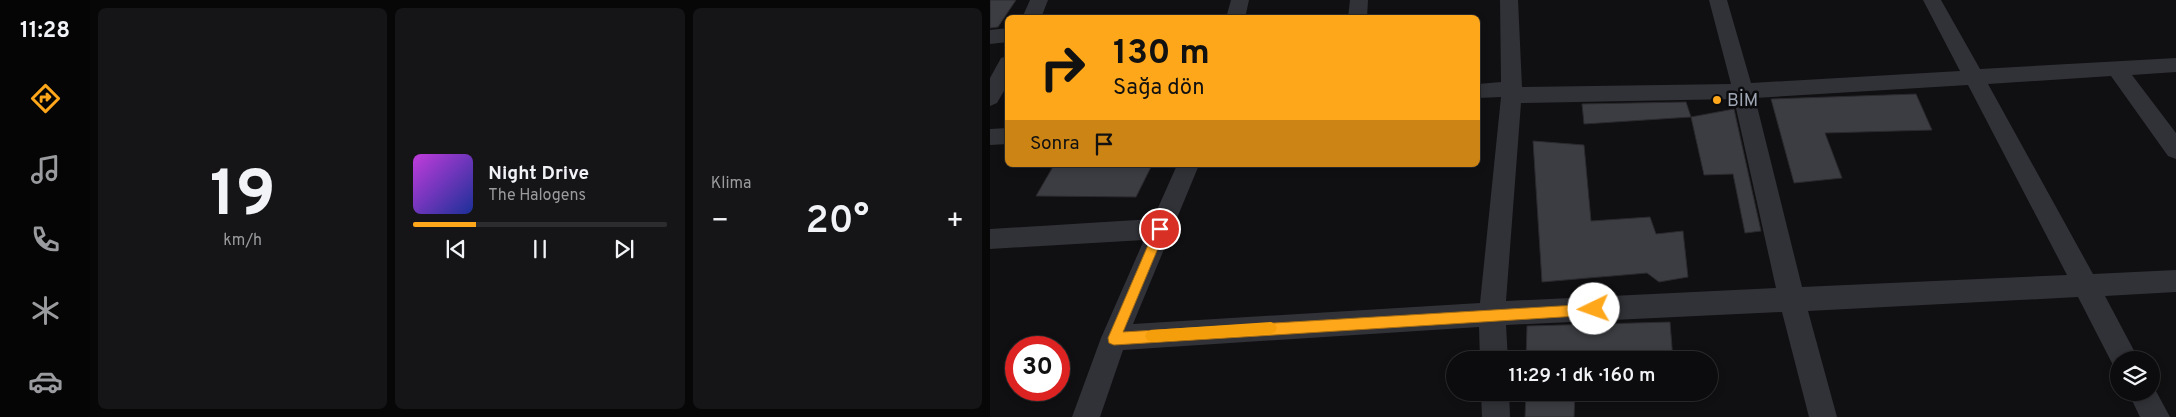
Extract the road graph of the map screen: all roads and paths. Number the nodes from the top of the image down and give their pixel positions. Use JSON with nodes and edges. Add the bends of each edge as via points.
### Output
{"nodes":[{"id":1,"x":1039,"y":0,"type":"edge"},
{"id":2,"x":1240,"y":0,"type":"edge"},
{"id":3,"x":1359,"y":0,"type":"edge"},
{"id":4,"x":1509,"y":0,"type":"edge"},
{"id":5,"x":1718,"y":0,"type":"edge"},
{"id":6,"x":1932,"y":0,"type":"edge"},
{"id":7,"x":1032,"y":15,"type":"edge"},
{"id":8,"x":1236,"y":15,"type":"edge"},
{"id":9,"x":1357,"y":15,"type":"edge"},
{"id":10,"x":1005,"y":35,"type":"edge"},
{"id":11,"x":990,"y":37,"type":"edge"},
{"id":12,"x":2176,"y":66,"type":"edge"},
{"id":13,"x":1005,"y":69,"type":"edge"},
{"id":14,"x":2117,"y":69,"type":"junction"},
{"id":15,"x":1974,"y":79,"type":"junction"},
{"id":16,"x":1480,"y":91,"type":"edge"},
{"id":17,"x":1743,"y":91,"type":"junction"},
{"id":18,"x":1512,"y":92,"type":"junction"},
{"id":19,"x":990,"y":98,"type":"edge"},
{"id":20,"x":1005,"y":136,"type":"edge"},
{"id":21,"x":990,"y":137,"type":"edge"},
{"id":22,"x":2176,"y":150,"type":"edge"},
{"id":23,"x":1187,"y":167,"type":"edge"},
{"id":24,"x":1160,"y":229,"type":"junction"},
{"id":25,"x":990,"y":238,"type":"edge"},
{"id":26,"x":2176,"y":281,"type":"edge"},
{"id":27,"x":2084,"y":286,"type":"junction"},
{"id":28,"x":1792,"y":300,"type":"junction"},
{"id":29,"x":1492,"y":314,"type":"junction"},
{"id":30,"x":1114,"y":338,"type":"junction"},
{"id":31,"x":1494,"y":351,"type":"edge"},
{"id":32,"x":2119,"y":351,"type":"edge"},
{"id":33,"x":1495,"y":401,"type":"edge"},
{"id":34,"x":2147,"y":401,"type":"edge"},
{"id":35,"x":1086,"y":417,"type":"edge"},
{"id":36,"x":1496,"y":417,"type":"edge"},
{"id":37,"x":1823,"y":417,"type":"edge"},
{"id":38,"x":2156,"y":417,"type":"edge"}],
"edges":[{"from":1,"to":7,"type":"street"},
{"from":2,"to":8,"type":"street"},
{"from":3,"to":9,"type":"street"},
{"from":4,"to":18,"type":"street"},
{"from":5,"to":17,"type":"street"},
{"from":6,"to":15,"type":"street"},
{"from":10,"to":11,"type":"street"},
{"from":12,"to":14,"type":"street"},
{"from":13,"to":19,"type":"street"},
{"from":14,"to":15,"type":"street"},
{"from":14,"to":22,"type":"street"},
{"from":15,"to":17,"type":"street"},
{"from":15,"to":27,"type":"street"},
{"from":16,"to":18,"type":"street"},
{"from":17,"to":18,"type":"street"},
{"from":17,"to":28,"type":"street"},
{"from":18,"to":29,"type":"street"},
{"from":20,"to":21,"type":"street"},
{"from":23,"to":24,"type":"street"},
{"from":24,"to":25,"type":"street"},
{"from":24,"to":30,"type":"street"},
{"from":26,"to":27,"type":"street"},
{"from":27,"to":28,"type":"street"},
{"from":27,"to":32,"type":"street"},
{"from":28,"to":29,"type":"street"},
{"from":28,"to":37,"type":"street"},
{"from":29,"to":30,"type":"street"},
{"from":29,"to":31,"type":"street"},
{"from":30,"to":35,"type":"street"},
{"from":33,"to":36,"type":"street"},
{"from":34,"to":38,"type":"street"}]}
